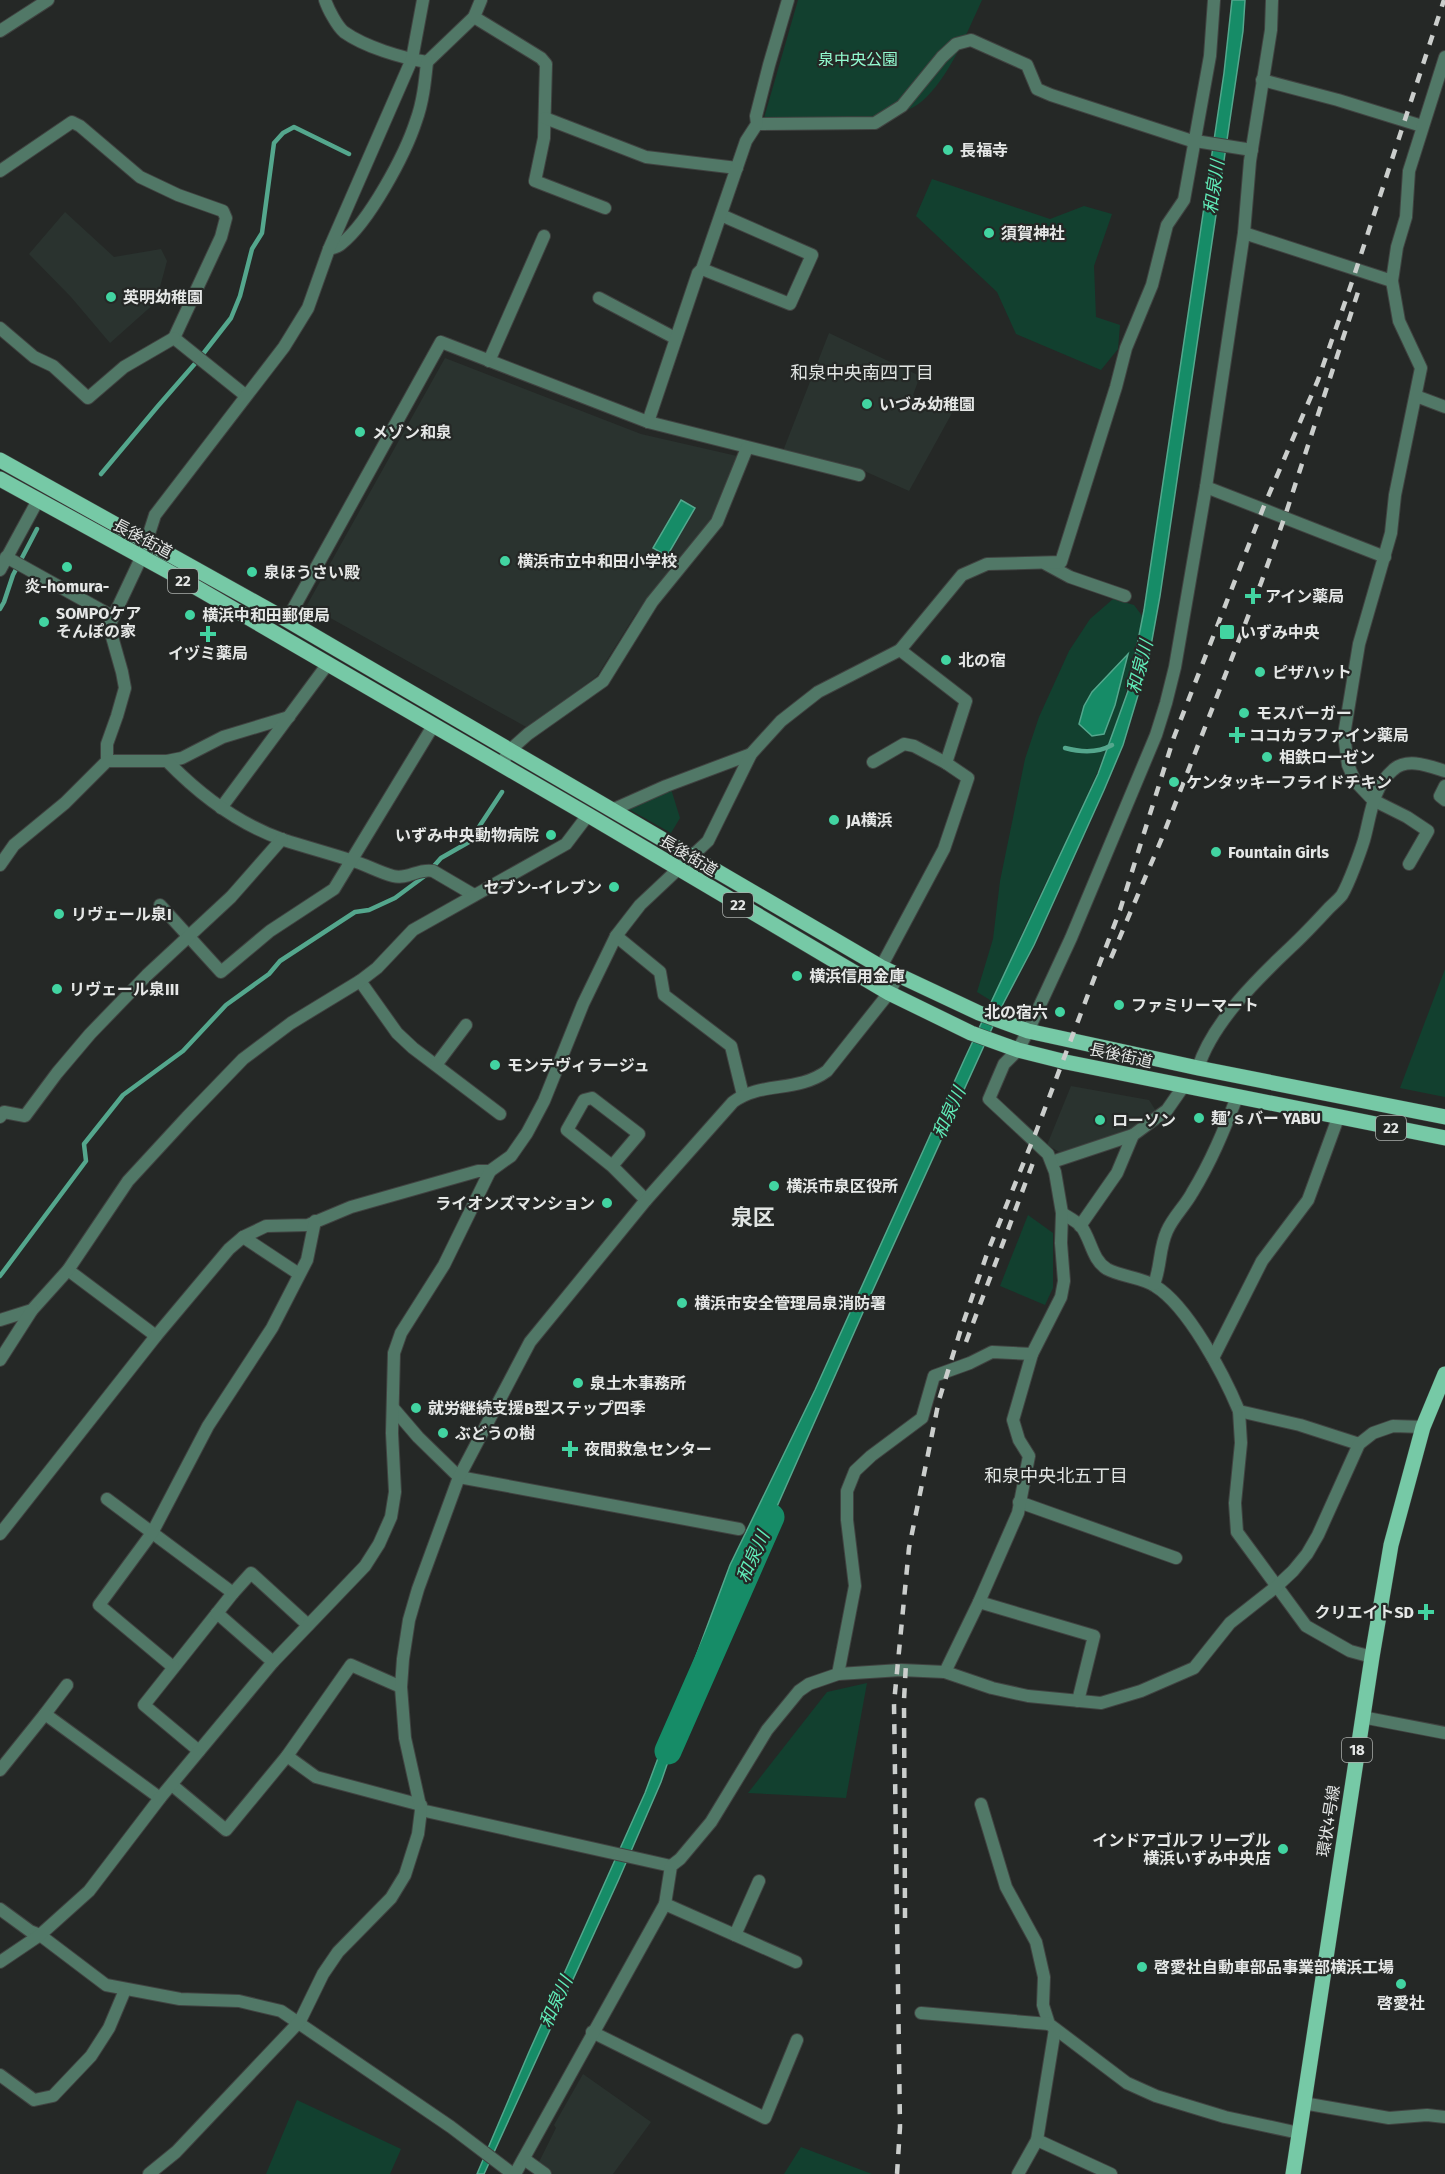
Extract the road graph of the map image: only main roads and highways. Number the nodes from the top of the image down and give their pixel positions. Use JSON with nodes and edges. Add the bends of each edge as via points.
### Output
{"nodes":[{"id":1,"x":0,"y":460,"type":"edge"},
{"id":2,"x":0,"y":479,"type":"edge"},
{"id":3,"x":1445,"y":1117,"type":"edge"},
{"id":4,"x":1445,"y":1138,"type":"edge"},
{"id":5,"x":1445,"y":1374,"type":"edge"},
{"id":6,"x":1293,"y":2174,"type":"edge"}],
"edges":[{"from":1,"to":3,"type":"main road","name":"長後街道","number":"22","via":[[287,620],[881,967],[979,1014],[1020,1029]]},
{"from":2,"to":4,"type":"main road","name":"長後街道","number":"22","via":[[173,574],[889,993],[971,1033],[1066,1062]]},
{"from":5,"to":6,"type":"main road","name":"環状4号線","number":"18","via":[[1423,1427],[1391,1545]]}]}
